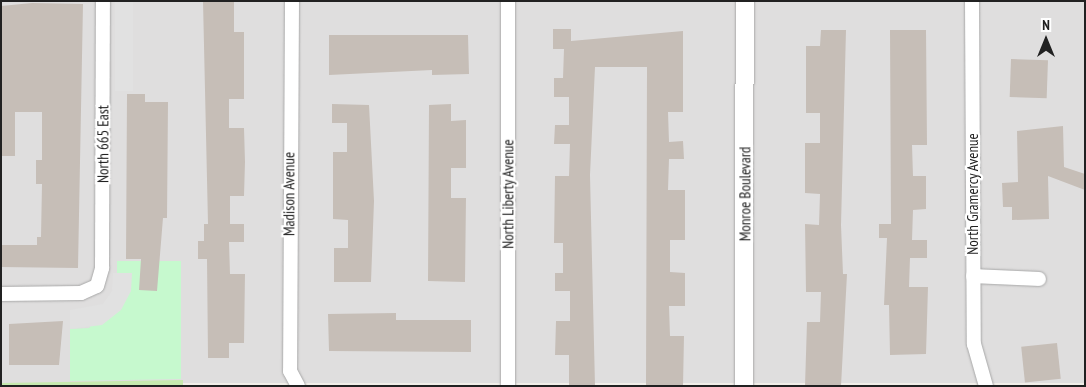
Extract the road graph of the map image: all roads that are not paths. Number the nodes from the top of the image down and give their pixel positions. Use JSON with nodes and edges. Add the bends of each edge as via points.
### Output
{"nodes":[{"id":1,"x":103,"y":1,"type":"edge"},
{"id":2,"x":292,"y":1,"type":"edge"},
{"id":3,"x":508,"y":1,"type":"edge"},
{"id":4,"x":745,"y":1,"type":"edge"},
{"id":5,"x":972,"y":1,"type":"edge"},
{"id":6,"x":973,"y":276,"type":"junction"},
{"id":7,"x":1040,"y":279,"type":"dead end"},
{"id":8,"x":1,"y":294,"type":"edge"},
{"id":9,"x":298,"y":386,"type":"edge"},
{"id":10,"x":508,"y":386,"type":"edge"},
{"id":11,"x":744,"y":386,"type":"edge"},
{"id":12,"x":986,"y":386,"type":"edge"}],
"edges":[{"from":1,"to":8,"type":"street","name":"North 665 East","via":[[102,268],[97,286],[81,293]]},
{"from":2,"to":9,"type":"street","name":"Madison Avenue","via":[[290,371]]},
{"from":3,"to":10,"type":"street","name":"North Liberty Avenue"},
{"from":4,"to":11,"type":"street","name":"Monroe Boulevard"},
{"from":5,"to":6,"type":"street","name":"North Gramercy Avenue"},
{"from":6,"to":7,"type":"street"},
{"from":6,"to":12,"type":"street","name":"North Gramercy Avenue","via":[[974,344]]}]}
